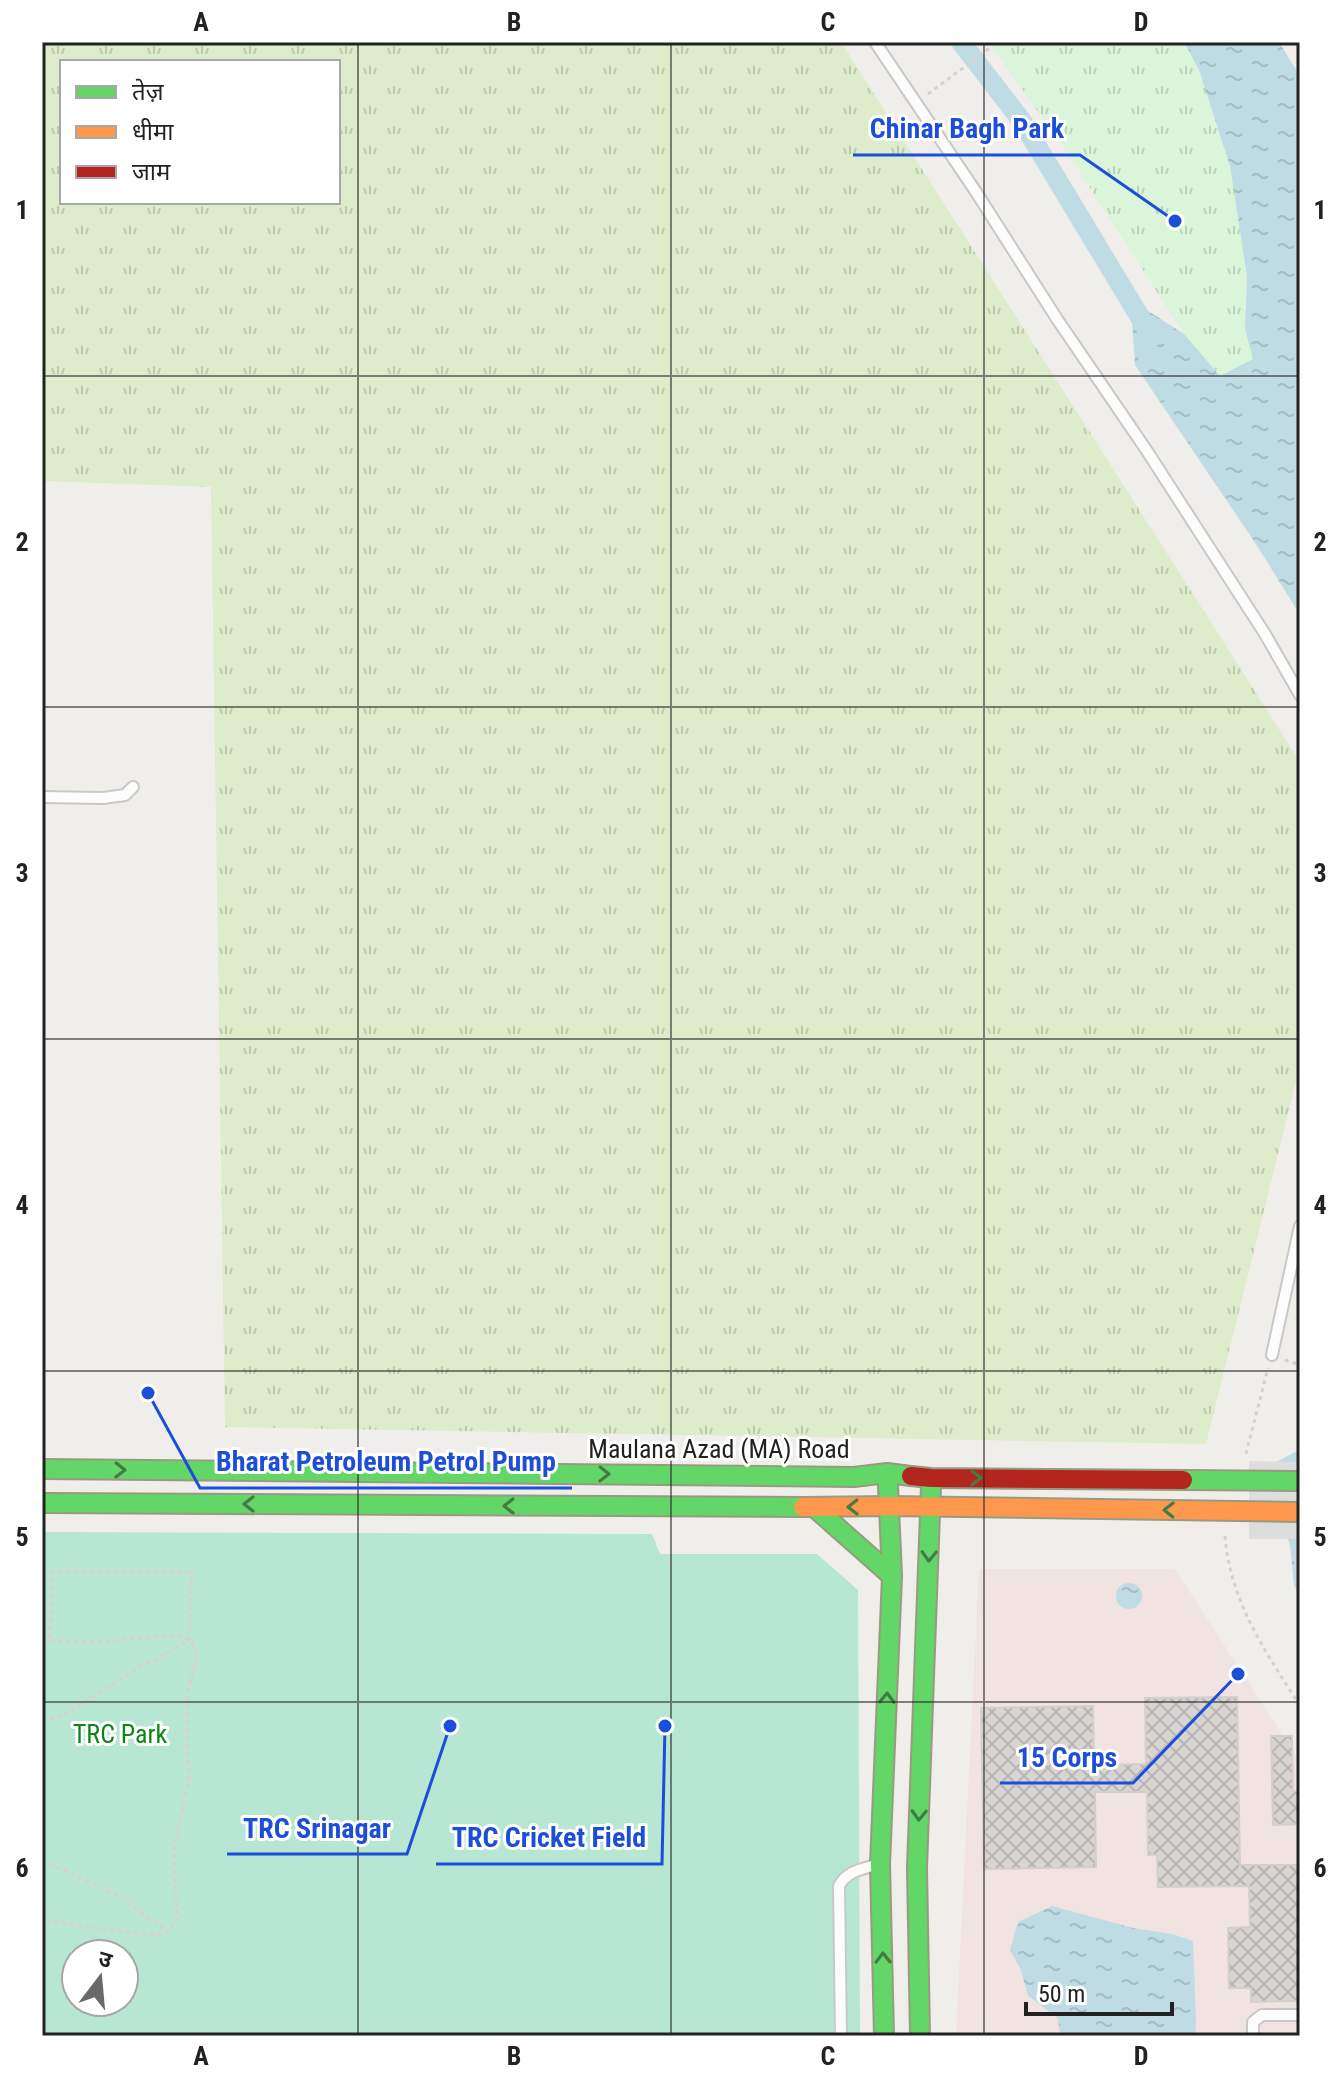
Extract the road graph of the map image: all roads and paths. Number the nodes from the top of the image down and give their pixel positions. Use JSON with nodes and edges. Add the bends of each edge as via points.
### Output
{"nodes":[{"id":1,"x":875,"y":42,"type":"edge"},
{"id":2,"x":991,"y":47,"type":"dead end"},
{"id":3,"x":916,"y":103,"type":"junction"},
{"id":4,"x":1300,"y":695,"type":"edge"},
{"id":5,"x":133,"y":787,"type":"dead end"},
{"id":6,"x":42,"y":797,"type":"edge"},
{"id":7,"x":1300,"y":1226,"type":"edge"},
{"id":8,"x":1272,"y":1355,"type":"joint"},
{"id":9,"x":1294,"y":1363,"type":"dead end"},
{"id":10,"x":1300,"y":1365,"type":"edge"},
{"id":11,"x":42,"y":1469,"type":"edge"},
{"id":12,"x":887,"y":1473,"type":"junction"},
{"id":13,"x":931,"y":1478,"type":"junction"},
{"id":14,"x":1245,"y":1481,"type":"junction"},
{"id":15,"x":1300,"y":1481,"type":"edge"},
{"id":16,"x":42,"y":1503,"type":"edge"},
{"id":17,"x":890,"y":1506,"type":"junction"},
{"id":18,"x":814,"y":1507,"type":"junction"},
{"id":19,"x":931,"y":1507,"type":"junction"},
{"id":20,"x":1223,"y":1510,"type":"junction"},
{"id":21,"x":1300,"y":1512,"type":"edge"},
{"id":22,"x":892,"y":1576,"type":"junction"},
{"id":23,"x":42,"y":1640,"type":"edge"},
{"id":24,"x":189,"y":1640,"type":"junction"},
{"id":25,"x":50,"y":1641,"type":"junction"},
{"id":26,"x":1300,"y":1706,"type":"edge"},
{"id":27,"x":42,"y":1722,"type":"edge"},
{"id":28,"x":42,"y":1860,"type":"edge"},
{"id":29,"x":881,"y":1867,"type":"junction"},
{"id":30,"x":917,"y":1868,"type":"junction"},
{"id":31,"x":902,"y":1899,"type":"junction"},
{"id":32,"x":42,"y":1922,"type":"edge"},
{"id":33,"x":168,"y":1932,"type":"junction"},
{"id":34,"x":1300,"y":2015,"type":"edge"},
{"id":35,"x":841,"y":2036,"type":"edge"},
{"id":36,"x":884,"y":2036,"type":"edge"},
{"id":37,"x":907,"y":2036,"type":"edge"},
{"id":38,"x":920,"y":2036,"type":"edge"},
{"id":39,"x":1253,"y":2036,"type":"edge"}],
"edges":[{"from":1,"to":3,"type":"lane"},
{"from":2,"to":3,"type":"path"},
{"from":3,"to":4,"type":"lane","via":[[1147,451]]},
{"from":5,"to":6,"type":"lane","via":[[125,795],[103,798]]},
{"from":7,"to":8,"type":"lane"},
{"from":8,"to":14,"type":"path"},
{"from":9,"to":10,"type":"path"},
{"from":11,"to":12,"type":"main road","name":"Maulana Azad (MA) Road","one_way":true,"via":[[854,1477]]},
{"from":12,"to":13,"type":"main road","name":"Maulana Azad (MA) Road"},
{"from":12,"to":17,"type":"main road"},
{"from":13,"to":14,"type":"main road","name":"Maulana Azad (MA) Road","one_way":true},
{"from":13,"to":19,"type":"main road"},
{"from":14,"to":15,"type":"main road","name":"Maulana Azad (MA) Road"},
{"from":18,"to":16,"type":"main road","one_way":true},
{"from":17,"to":18,"type":"main road","one_way":true},
{"from":17,"to":19,"type":"main road"},
{"from":17,"to":22,"type":"main road"},
{"from":18,"to":22,"type":"main road"},
{"from":20,"to":19,"type":"main road","one_way":true},
{"from":19,"to":30,"type":"main road","one_way":true},
{"from":20,"to":21,"type":"main road"},
{"from":20,"to":26,"type":"path","via":[[1237,1596]]},
{"from":29,"to":22,"type":"main road","one_way":true},
{"from":23,"to":25,"type":"path"},
{"from":24,"to":25,"type":"path","via":[[176,1635]]},
{"from":24,"to":25,"type":"path","via":[[192,1572],[52,1571]]},
{"from":24,"to":27,"type":"path","via":[[66,1714]]},
{"from":24,"to":33,"type":"path","via":[[196,1649],[186,1705],[190,1774],[174,1848],[177,1919]]},
{"from":28,"to":33,"type":"path","via":[[117,1895]]},
{"from":29,"to":31,"type":"main road"},
{"from":29,"to":35,"type":"lane","via":[[852,1872],[839,1886]]},
{"from":36,"to":29,"type":"main road","one_way":true},
{"from":30,"to":31,"type":"main road"},
{"from":30,"to":38,"type":"main road"},
{"from":31,"to":37,"type":"main road"},
{"from":32,"to":33,"type":"path"},
{"from":34,"to":39,"type":"lane","via":[[1262,2015],[1253,2022]]}]}
